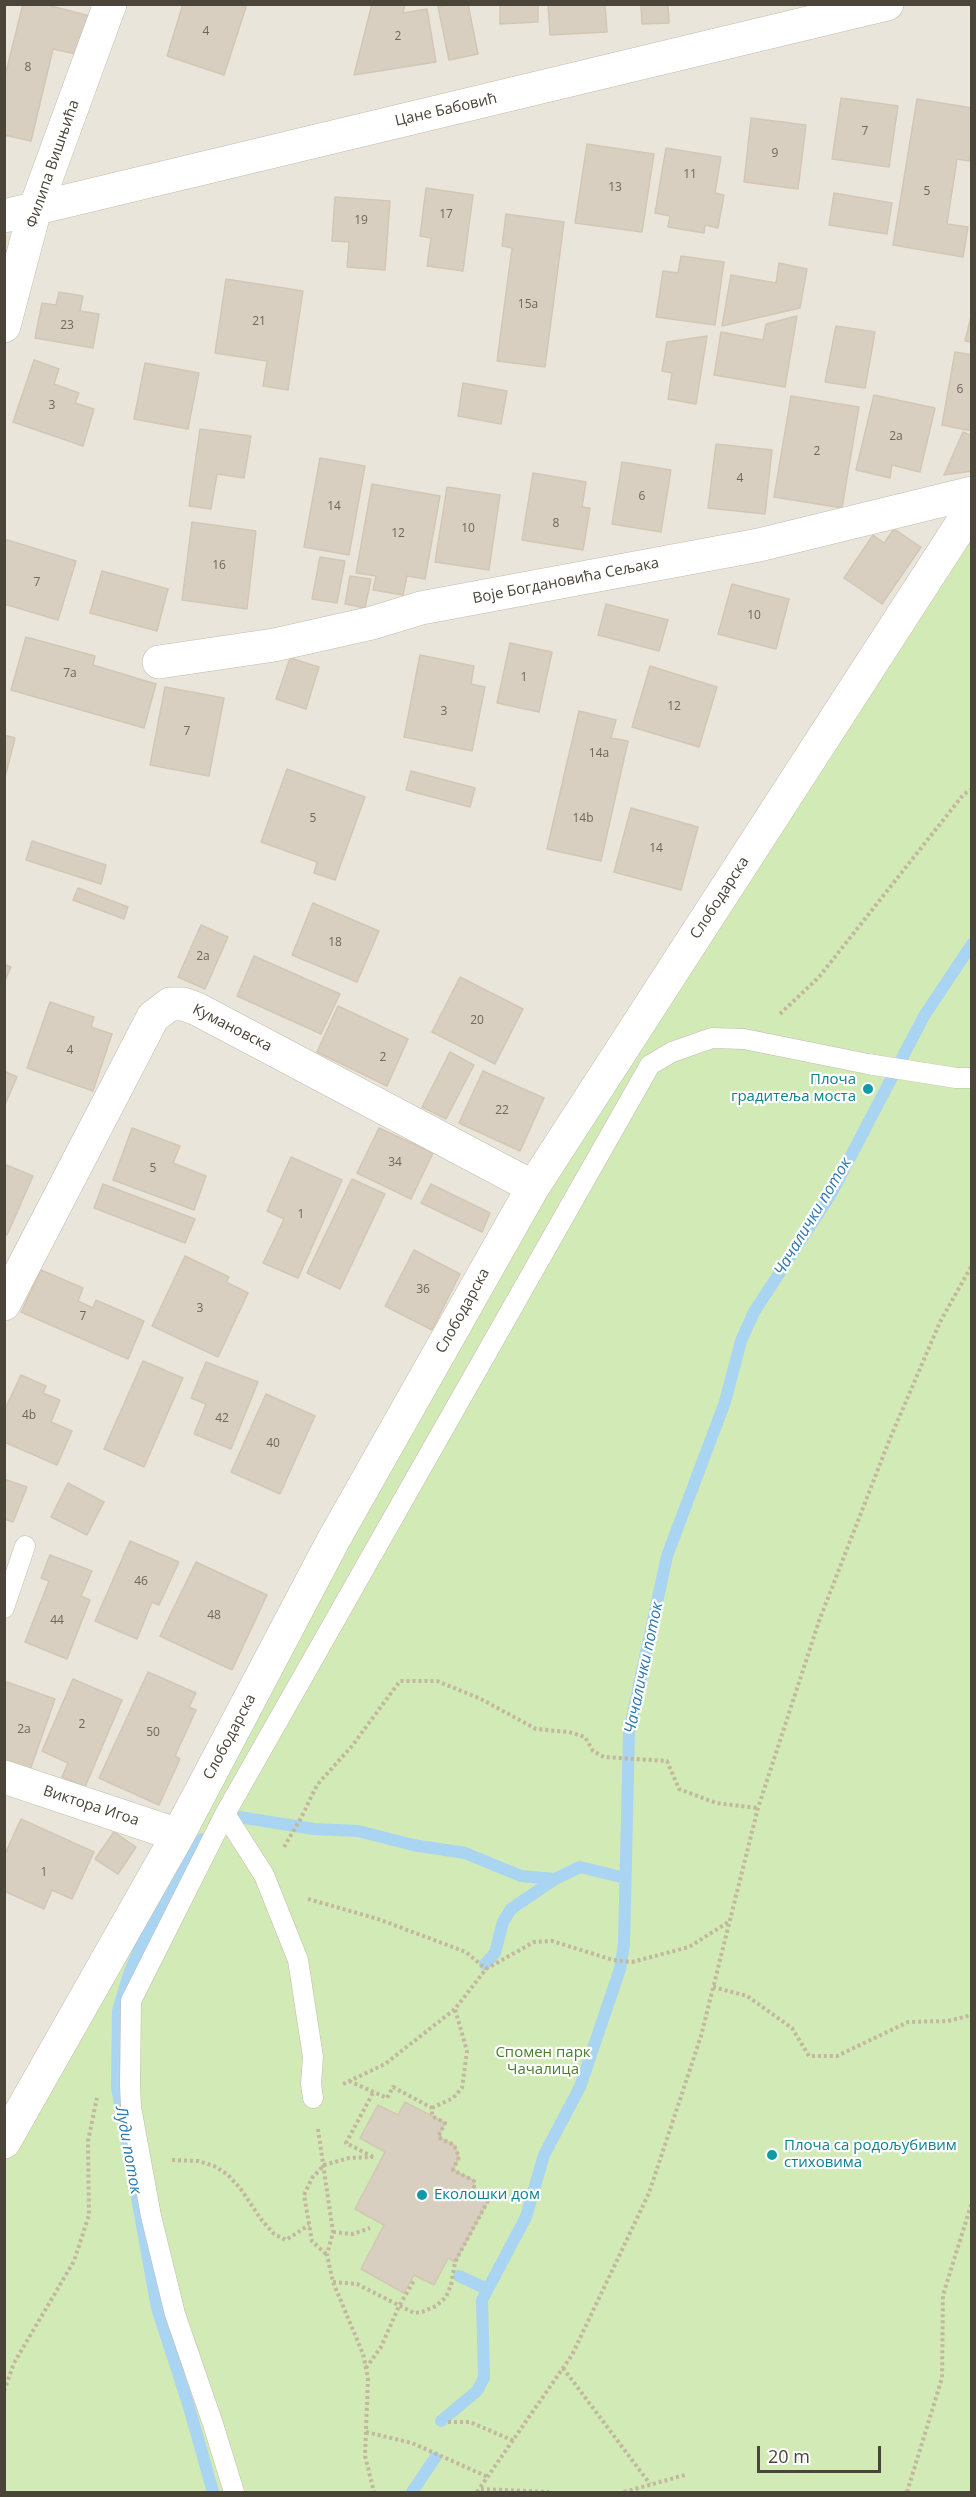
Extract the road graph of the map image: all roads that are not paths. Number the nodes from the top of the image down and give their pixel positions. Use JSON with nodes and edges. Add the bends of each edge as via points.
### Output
{"nodes":[{"id":1,"x":110,"y":4,"type":"edge"},
{"id":2,"x":887,"y":4,"type":"edge"},
{"id":3,"x":20,"y":212,"type":"edge"},
{"id":4,"x":4,"y":326,"type":"edge"},
{"id":5,"x":972,"y":493,"type":"edge"},
{"id":6,"x":972,"y":508,"type":"edge"},
{"id":7,"x":159,"y":662,"type":"dead end"},
{"id":8,"x":972,"y":1078,"type":"edge"},
{"id":9,"x":533,"y":1186,"type":"junction"},
{"id":10,"x":4,"y":1304,"type":"edge"},
{"id":11,"x":25,"y":1546,"type":"dead end"},
{"id":12,"x":4,"y":1608,"type":"edge"},
{"id":13,"x":4,"y":1777,"type":"edge"},
{"id":14,"x":225,"y":1814,"type":"junction"},
{"id":15,"x":178,"y":1835,"type":"junction"},
{"id":16,"x":313,"y":2097,"type":"road end"},
{"id":17,"x":4,"y":2142,"type":"edge"},
{"id":18,"x":234,"y":2493,"type":"edge"}],
"edges":[{"from":1,"to":3,"type":"street","name":"Филипа Вишњића"},
{"from":2,"to":3,"type":"street","name":"Цане Бабовић"},
{"from":3,"to":4,"type":"street","name":"Филипа Вишњића"},
{"from":5,"to":7,"type":"street","name":"Воје Богдановића Сељака","via":[[759,545],[421,608],[274,645]]},
{"from":6,"to":9,"type":"street","name":"Слободарска"},
{"from":8,"to":14,"type":"lane","via":[[868,1064],[752,1041],[712,1038],[672,1052],[650,1065]]},
{"from":9,"to":10,"type":"street","name":"Кумановска","via":[[197,1009],[170,1004],[153,1017]]},
{"from":9,"to":15,"type":"street","name":"Слободарска","via":[[334,1539]]},
{"from":11,"to":12,"type":"lane"},
{"from":13,"to":15,"type":"street","name":"Виктора Игоа"},
{"from":14,"to":16,"type":"lane","via":[[264,1875],[298,1960],[313,2057]]},
{"from":14,"to":18,"type":"lane","via":[[131,2001],[130,2085],[151,2216],[174,2314]]},
{"from":15,"to":17,"type":"street","name":"Слободарска"}]}
